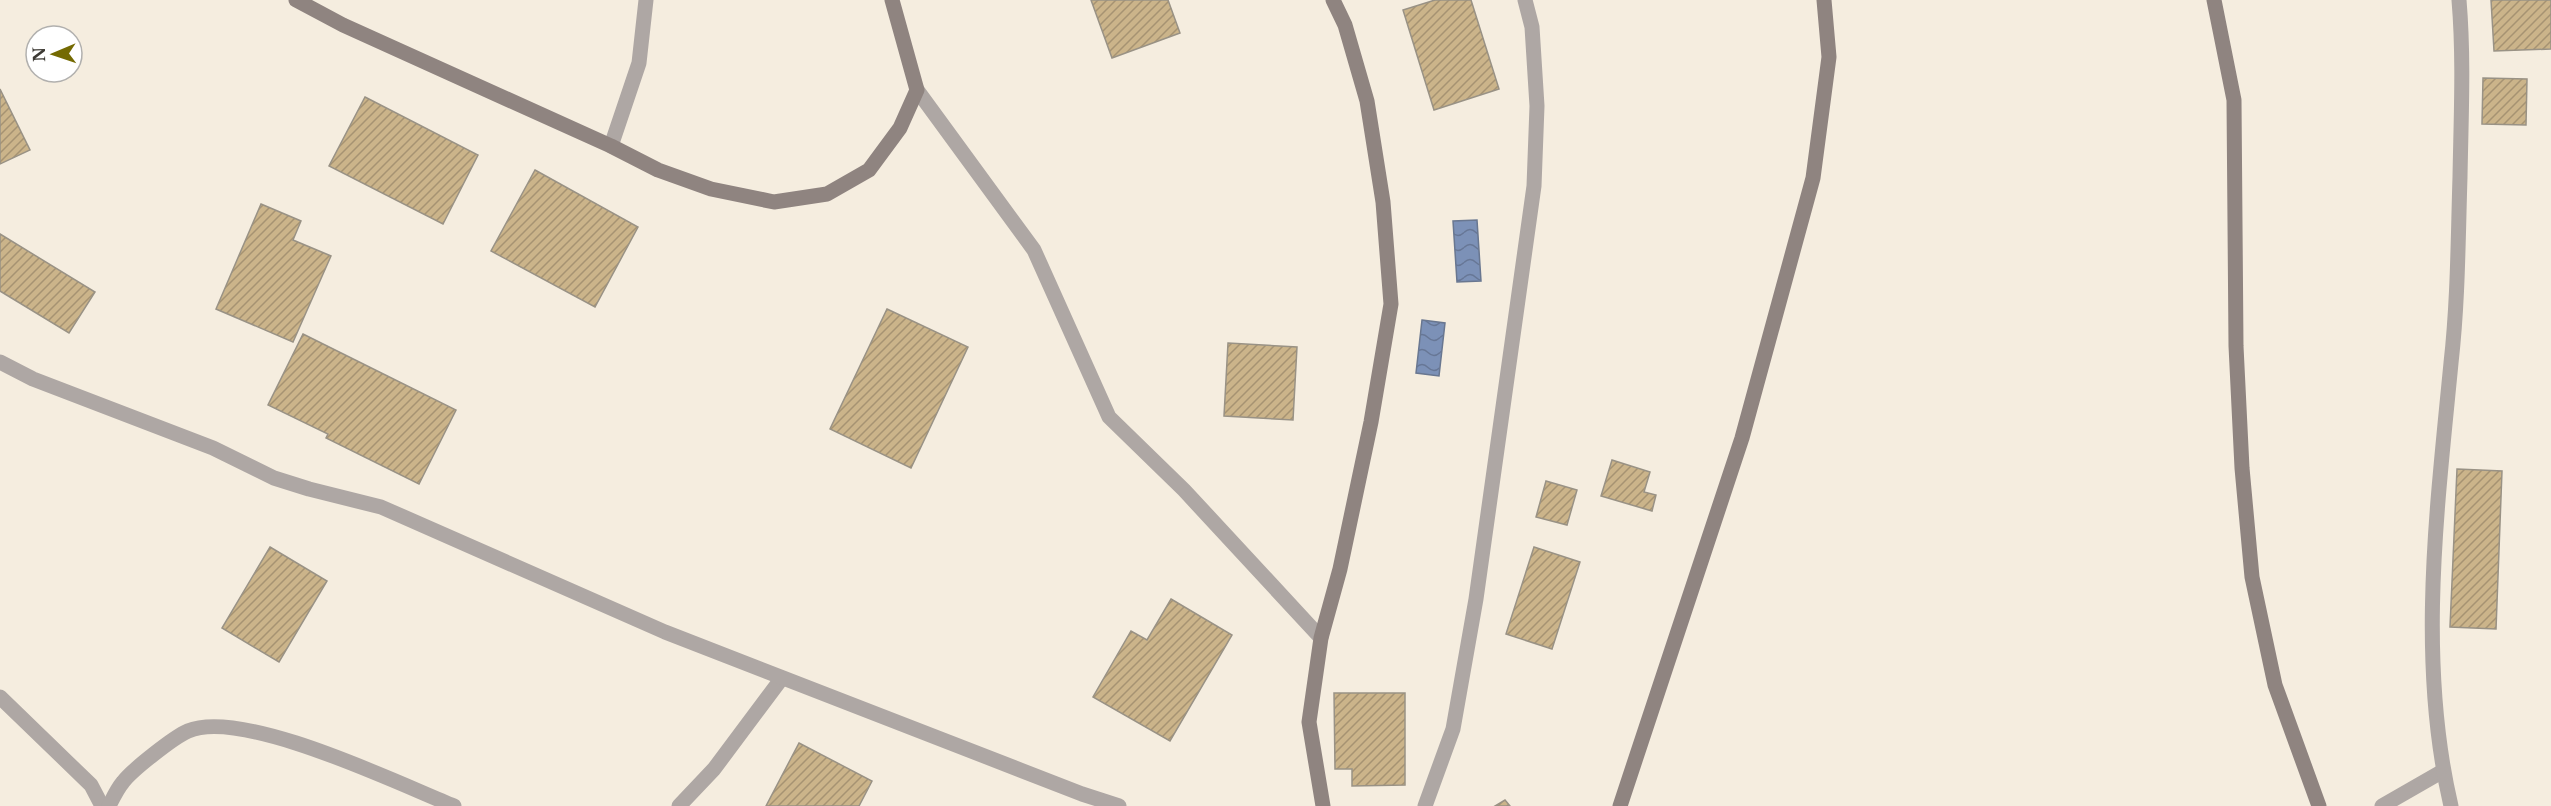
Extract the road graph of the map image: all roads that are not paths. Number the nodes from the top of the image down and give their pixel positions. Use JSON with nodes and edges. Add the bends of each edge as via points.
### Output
{"nodes":[{"id":1,"x":296,"y":0,"type":"edge"},
{"id":2,"x":646,"y":0,"type":"edge"},
{"id":3,"x":892,"y":0,"type":"edge"},
{"id":4,"x":1334,"y":0,"type":"edge"},
{"id":5,"x":1525,"y":0,"type":"edge"},
{"id":6,"x":1824,"y":0,"type":"edge"},
{"id":7,"x":2214,"y":0,"type":"edge"},
{"id":8,"x":2459,"y":0,"type":"edge"},
{"id":9,"x":916,"y":90,"type":"junction"},
{"id":10,"x":611,"y":146,"type":"junction"},
{"id":11,"x":0,"y":362,"type":"edge"},
{"id":12,"x":1321,"y":638,"type":"junction"},
{"id":13,"x":782,"y":678,"type":"junction"},
{"id":14,"x":0,"y":697,"type":"edge"},
{"id":15,"x":2443,"y":771,"type":"junction"},
{"id":16,"x":102,"y":806,"type":"edge"},
{"id":17,"x":109,"y":806,"type":"edge"},
{"id":18,"x":454,"y":806,"type":"edge"},
{"id":19,"x":679,"y":806,"type":"edge"},
{"id":20,"x":1119,"y":806,"type":"edge"},
{"id":21,"x":1323,"y":806,"type":"edge"},
{"id":22,"x":1425,"y":806,"type":"edge"},
{"id":23,"x":1620,"y":806,"type":"edge"},
{"id":24,"x":2319,"y":806,"type":"edge"},
{"id":25,"x":2382,"y":806,"type":"edge"},
{"id":26,"x":2451,"y":806,"type":"edge"}],
"edges":[{"from":1,"to":10,"type":"street"},
{"from":2,"to":10,"type":"street","via":[[639,63]]},
{"from":3,"to":9,"type":"street"},
{"from":4,"to":12,"type":"street","via":[[1366,101],[1383,202],[1391,304],[1371,422]]},
{"from":5,"to":22,"type":"street","via":[[1532,27],[1537,106],[1534,186],[1476,599],[1453,729]]},
{"from":6,"to":23,"type":"street","via":[[1829,57],[1813,178],[1742,438]]},
{"from":7,"to":24,"type":"street","via":[[2234,100],[2236,346],[2252,577],[2275,685]]},
{"from":8,"to":15,"type":"street","via":[[2463,48],[2458,246],[2433,592],[2435,699]]},
{"from":9,"to":10,"type":"street","via":[[900,128],[869,170],[827,194],[774,202],[711,189],[658,170]]},
{"from":9,"to":12,"type":"street","via":[[1034,250],[1109,417],[1184,490]]},
{"from":11,"to":13,"type":"street","via":[[33,379],[213,448],[274,478],[381,507],[665,632]]},
{"from":12,"to":21,"type":"street","via":[[1309,722]]},
{"from":13,"to":19,"type":"street","via":[[714,770]]},
{"from":13,"to":20,"type":"street"},
{"from":14,"to":16,"type":"street","via":[[91,785]]},
{"from":15,"to":25,"type":"street"},
{"from":15,"to":26,"type":"street"},
{"from":17,"to":18,"type":"street","via":[[123,781],[163,748],[188,731],[218,726],[274,735]]}]}
